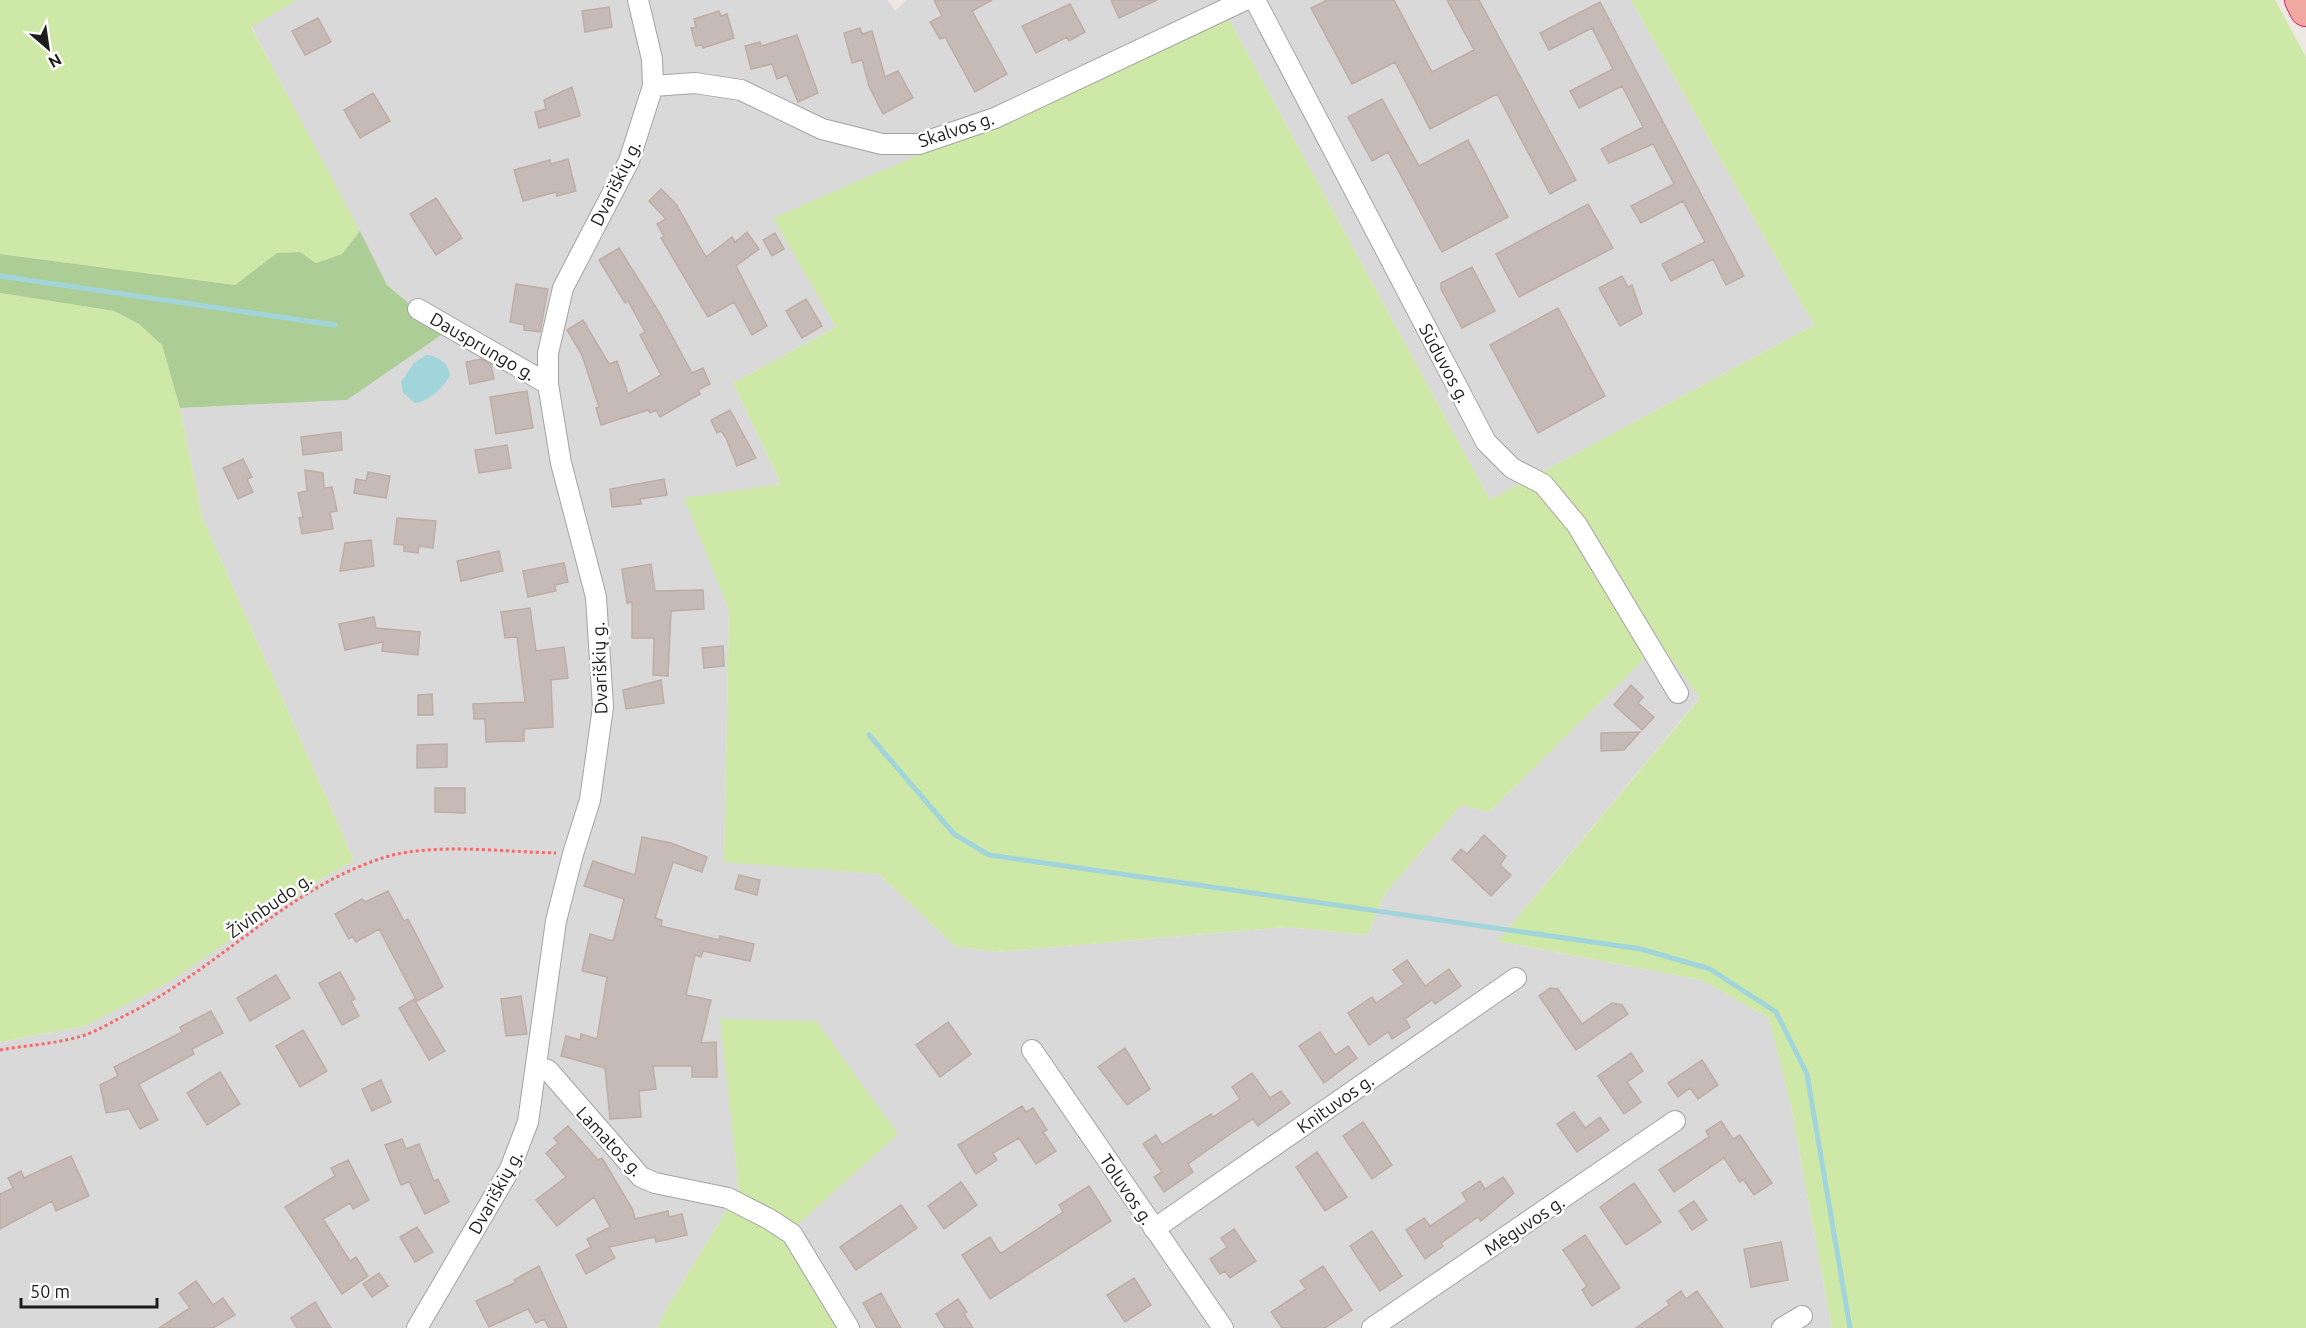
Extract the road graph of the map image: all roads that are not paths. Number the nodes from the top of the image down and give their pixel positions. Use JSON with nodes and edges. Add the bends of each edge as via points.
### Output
{"nodes":[{"id":1,"x":638,"y":0,"type":"edge"},
{"id":2,"x":1245,"y":0,"type":"edge"},
{"id":3,"x":1255,"y":0,"type":"edge"},
{"id":4,"x":2301,"y":0,"type":"edge"},
{"id":5,"x":2306,"y":10,"type":"edge"},
{"id":6,"x":653,"y":86,"type":"junction"},
{"id":7,"x":418,"y":309,"type":"dead end"},
{"id":8,"x":548,"y":384,"type":"junction"},
{"id":9,"x":1678,"y":693,"type":"dead end"},
{"id":10,"x":1516,"y":978,"type":"dead end"},
{"id":11,"x":1032,"y":1050,"type":"dead end"},
{"id":12,"x":538,"y":1067,"type":"junction"},
{"id":13,"x":1675,"y":1121,"type":"dead end"},
{"id":14,"x":1154,"y":1229,"type":"junction"},
{"id":15,"x":1802,"y":1316,"type":"dead end"},
{"id":16,"x":417,"y":1328,"type":"edge"},
{"id":17,"x":849,"y":1328,"type":"edge"},
{"id":18,"x":1223,"y":1328,"type":"edge"},
{"id":19,"x":1372,"y":1328,"type":"edge"},
{"id":20,"x":1782,"y":1328,"type":"edge"}],
"edges":[{"from":1,"to":6,"type":"street","name":"Dvariškių g."},
{"from":2,"to":6,"type":"street","name":"Skalvos g.","via":[[995,118],[919,144],[882,144],[822,129],[741,90],[695,83]]},
{"from":3,"to":9,"type":"street","name":"Sūduvos g.","via":[[1486,442],[1512,468],[1543,484],[1577,525]]},
{"from":4,"to":5,"type":"highway"},
{"from":6,"to":8,"type":"street","name":"Dvariškių g.","via":[[629,161],[564,288],[548,353]]},
{"from":7,"to":8,"type":"street","name":"Dausprungo g."},
{"from":8,"to":12,"type":"street","name":"Dvariškių g.","via":[[561,463],[596,597],[603,680],[599,745],[590,800],[556,921]]},
{"from":10,"to":14,"type":"street","name":"Knituvos g."},
{"from":11,"to":14,"type":"street","name":"Toluvos g."},
{"from":12,"to":16,"type":"street","name":"Dvariškių g.","via":[[518,1152]]},
{"from":12,"to":17,"type":"street","name":"Lamatos g.","via":[[548,1070],[640,1177],[728,1198],[792,1234]]},
{"from":13,"to":19,"type":"street","name":"Mėguvos g."},
{"from":14,"to":18,"type":"street","name":"Toluvos g."},
{"from":15,"to":20,"type":"street"}]}
